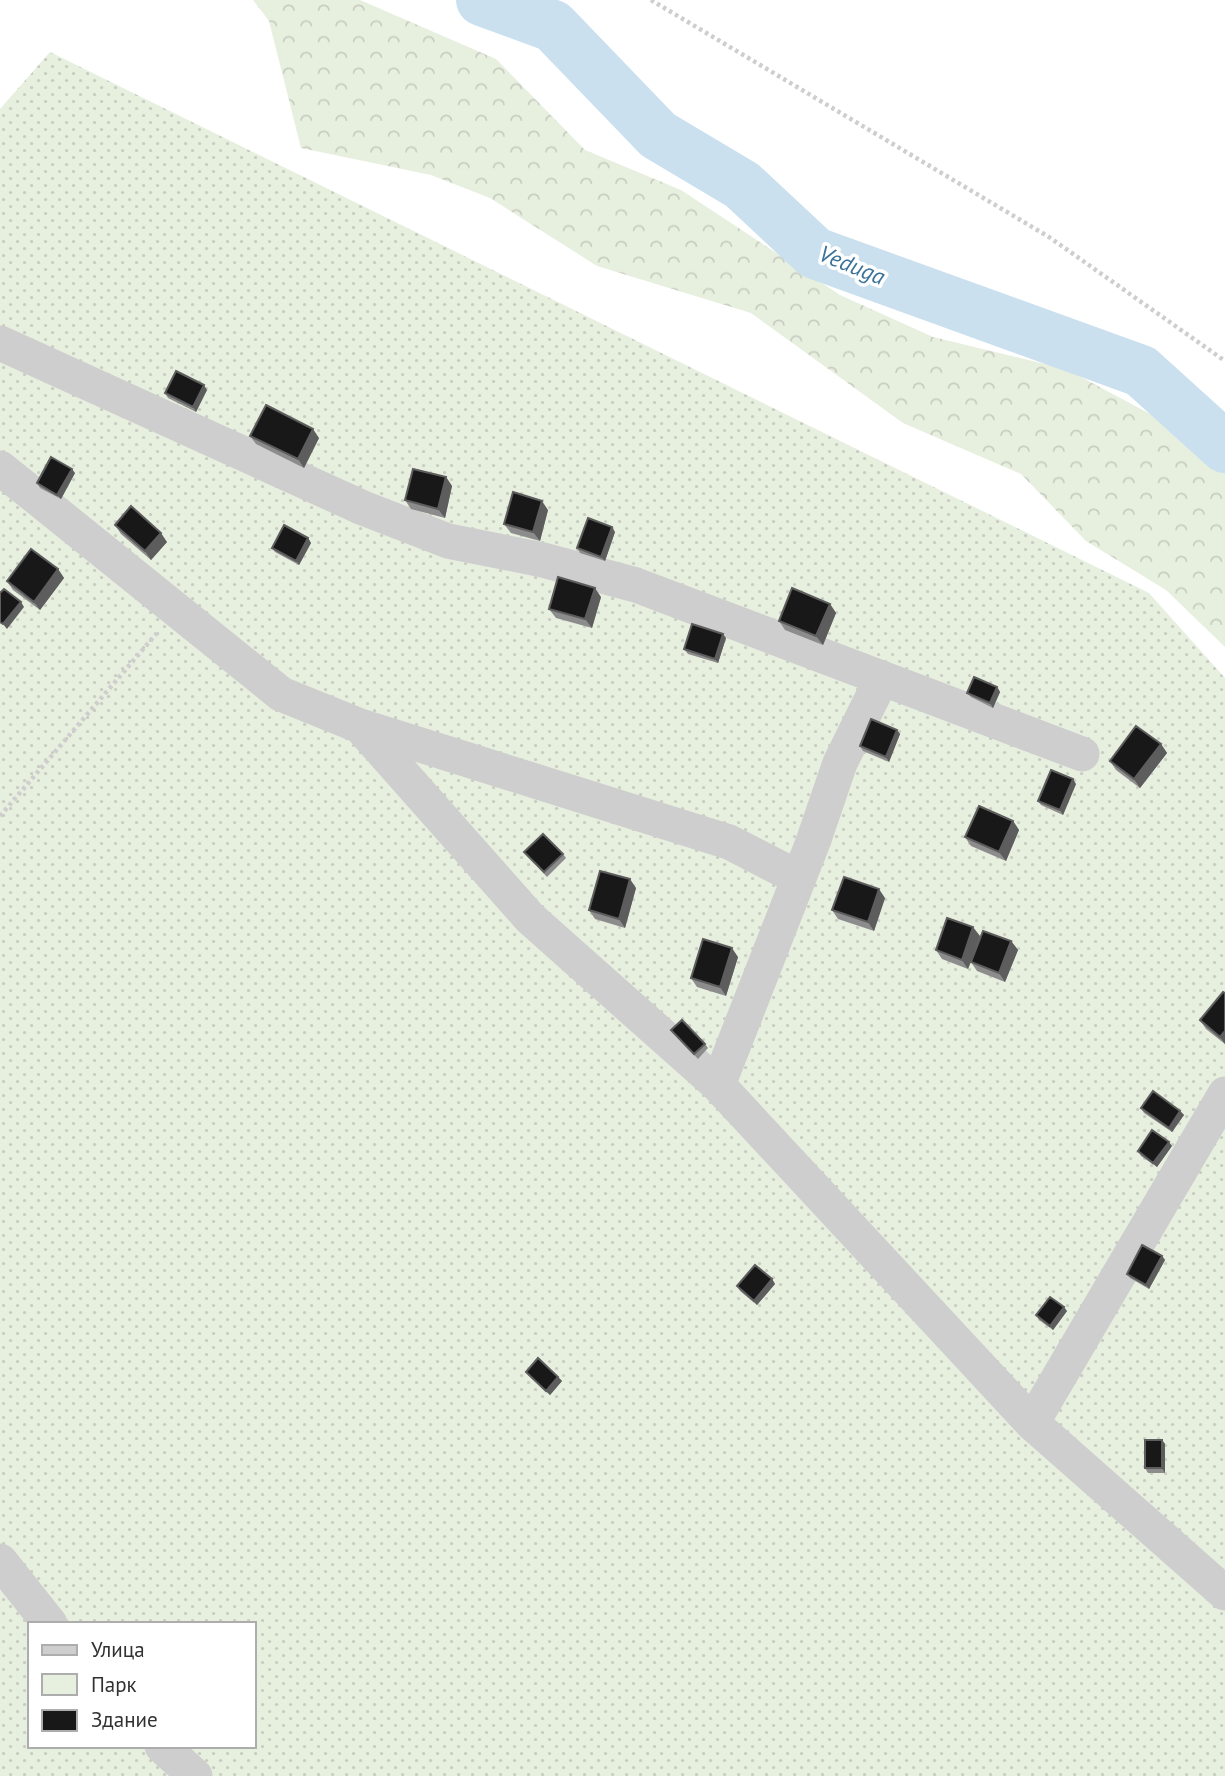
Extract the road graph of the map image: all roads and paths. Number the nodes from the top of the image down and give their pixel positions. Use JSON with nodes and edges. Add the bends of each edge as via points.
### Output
{"nodes":[{"id":1,"x":650,"y":0,"type":"edge"},
{"id":2,"x":0,"y":343,"type":"edge"},
{"id":3,"x":1225,"y":361,"type":"edge"},
{"id":4,"x":0,"y":468,"type":"edge"},
{"id":5,"x":177,"y":610,"type":"junction"},
{"id":6,"x":881,"y":678,"type":"junction"},
{"id":7,"x":360,"y":726,"type":"junction"},
{"id":8,"x":1082,"y":754,"type":"dead end"},
{"id":9,"x":0,"y":816,"type":"edge"},
{"id":10,"x":799,"y":878,"type":"junction"},
{"id":11,"x":718,"y":1085,"type":"junction"},
{"id":12,"x":1225,"y":1094,"type":"edge"},
{"id":13,"x":1032,"y":1423,"type":"junction"},
{"id":14,"x":0,"y":1561,"type":"edge"},
{"id":15,"x":1225,"y":1593,"type":"edge"},
{"id":16,"x":48,"y":1622,"type":"edge"},
{"id":17,"x":164,"y":1748,"type":"edge"},
{"id":18,"x":195,"y":1776,"type":"edge"}],
"edges":[{"from":1,"to":3,"type":"path","via":[[1049,237]]},
{"from":2,"to":6,"type":"street","via":[[399,522],[449,541],[636,585]]},
{"from":4,"to":5,"type":"street"},
{"from":5,"to":7,"type":"street","via":[[281,694]]},
{"from":5,"to":9,"type":"path"},
{"from":6,"to":8,"type":"street"},
{"from":6,"to":10,"type":"street","via":[[840,763]]},
{"from":7,"to":10,"type":"street","via":[[729,842]]},
{"from":7,"to":11,"type":"street","via":[[530,918]]},
{"from":10,"to":11,"type":"street"},
{"from":11,"to":13,"type":"street"},
{"from":12,"to":13,"type":"street"},
{"from":13,"to":15,"type":"street"},
{"from":14,"to":16,"type":"street"},
{"from":17,"to":18,"type":"street"}]}
